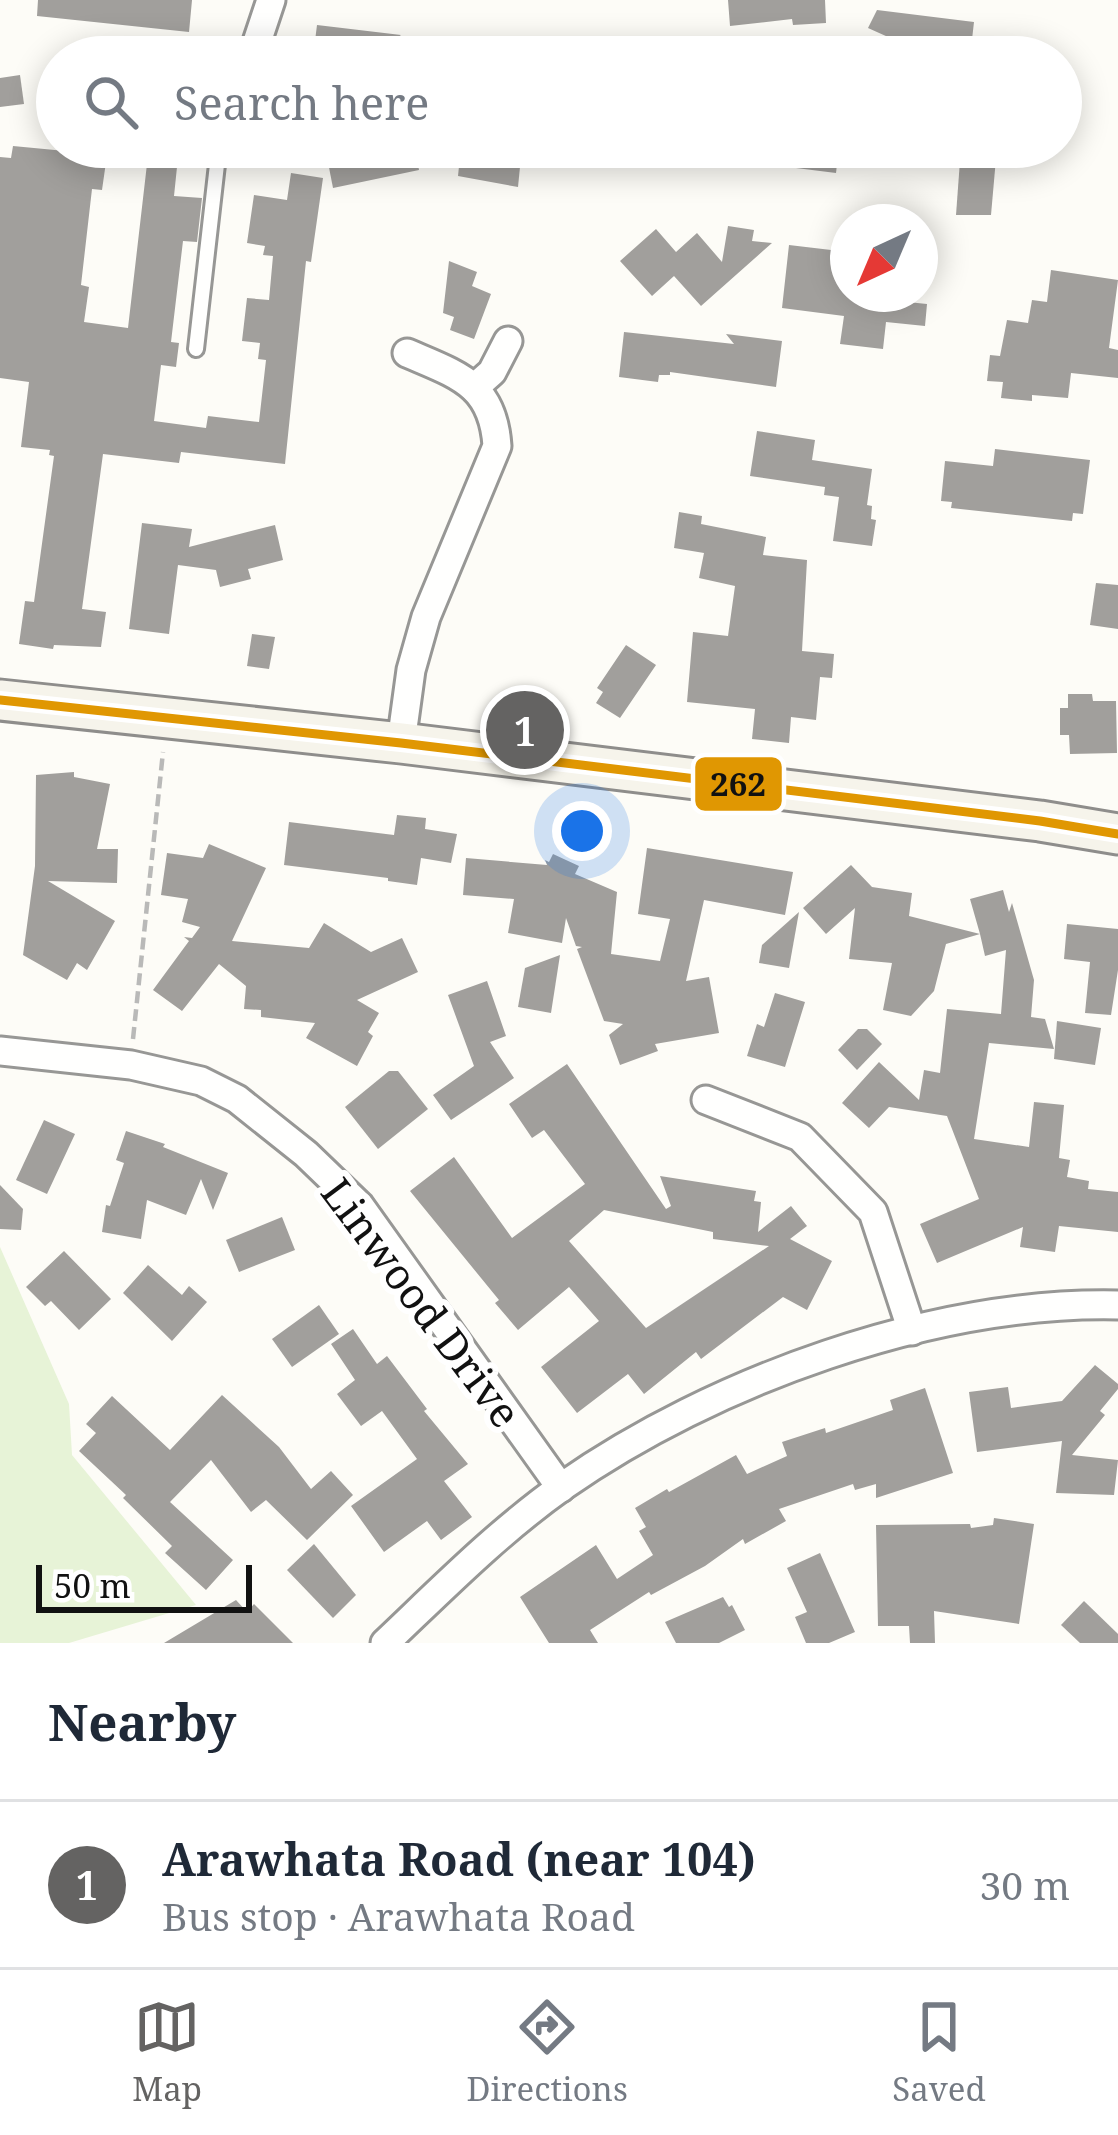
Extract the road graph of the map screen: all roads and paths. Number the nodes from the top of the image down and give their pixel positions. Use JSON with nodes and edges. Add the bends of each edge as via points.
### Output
{"nodes":[{"id":1,"x":271,"y":0,"type":"edge"},
{"id":2,"x":259,"y":36,"type":"edge"},
{"id":3,"x":217,"y":168,"type":"edge"},
{"id":4,"x":508,"y":341,"type":"dead end"},
{"id":5,"x":196,"y":349,"type":"dead end"},
{"id":6,"x":407,"y":353,"type":"dead end"},
{"id":7,"x":474,"y":388,"type":"junction"},
{"id":8,"x":0,"y":700,"type":"edge"},
{"id":9,"x":167,"y":716,"type":"junction"},
{"id":10,"x":401,"y":743,"type":"junction"},
{"id":11,"x":1118,"y":806,"type":"edge"},
{"id":12,"x":1040,"y":821,"type":"junction"},
{"id":13,"x":1118,"y":834,"type":"edge"},
{"id":14,"x":0,"y":1051,"type":"edge"},
{"id":15,"x":131,"y":1065,"type":"junction"},
{"id":16,"x":706,"y":1100,"type":"dead end"},
{"id":17,"x":1118,"y":1305,"type":"edge"},
{"id":18,"x":911,"y":1331,"type":"junction"},
{"id":19,"x":561,"y":1488,"type":"junction"},
{"id":20,"x":385,"y":1643,"type":"edge"}],
"edges":[{"from":1,"to":2,"type":"street"},
{"from":3,"to":5,"type":"lane"},
{"from":4,"to":7,"type":"street"},
{"from":6,"to":7,"type":"street"},
{"from":7,"to":10,"type":"street","via":[[488,403],[497,446],[426,617]]},
{"from":8,"to":9,"type":"main road"},
{"from":9,"to":10,"type":"main road"},
{"from":9,"to":15,"type":"path"},
{"from":10,"to":12,"type":"main road"},
{"from":11,"to":12,"type":"main road"},
{"from":12,"to":13,"type":"main road"},
{"from":14,"to":15,"type":"street","name":"Linwood Drive"},
{"from":15,"to":19,"type":"street","name":"Linwood Drive","via":[[201,1081],[237,1099],[360,1206]]},
{"from":16,"to":18,"type":"street","via":[[800,1137],[873,1212]]},
{"from":17,"to":18,"type":"street"},
{"from":18,"to":19,"type":"street","via":[[755,1382]]},
{"from":19,"to":20,"type":"street"}]}
